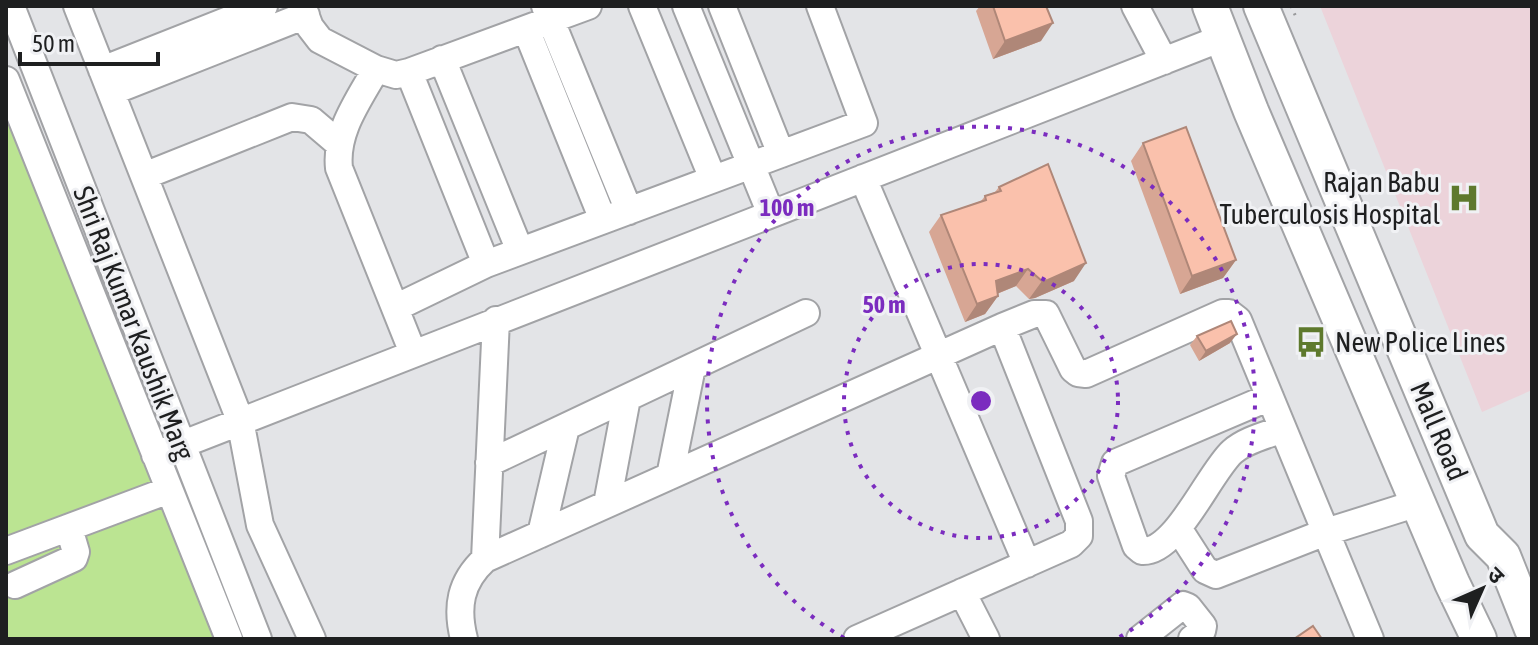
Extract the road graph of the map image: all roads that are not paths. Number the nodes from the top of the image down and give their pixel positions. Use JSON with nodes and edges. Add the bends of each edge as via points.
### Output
{"nodes":[{"id":1,"x":11,"y":6,"type":"edge"},
{"id":2,"x":77,"y":6,"type":"edge"},
{"id":3,"x":264,"y":6,"type":"edge"},
{"id":4,"x":588,"y":6,"type":"edge"},
{"id":5,"x":642,"y":6,"type":"edge"},
{"id":6,"x":686,"y":6,"type":"edge"},
{"id":7,"x":722,"y":6,"type":"edge"},
{"id":8,"x":820,"y":6,"type":"edge"},
{"id":9,"x":1135,"y":6,"type":"edge"},
{"id":10,"x":1210,"y":6,"type":"edge"},
{"id":11,"x":1261,"y":6,"type":"edge"},
{"id":12,"x":304,"y":10,"type":"edge"},
{"id":13,"x":548,"y":13,"type":"edge"},
{"id":14,"x":526,"y":29,"type":"junction"},
{"id":15,"x":1222,"y":38,"type":"junction"},
{"id":16,"x":442,"y":59,"type":"junction"},
{"id":17,"x":1164,"y":61,"type":"junction"},
{"id":18,"x":376,"y":69,"type":"junction"},
{"id":19,"x":409,"y":72,"type":"junction"},
{"id":20,"x":6,"y":80,"type":"edge"},
{"id":21,"x":106,"y":81,"type":"junction"},
{"id":22,"x":338,"y":143,"type":"junction"},
{"id":23,"x":781,"y":154,"type":"junction"},
{"id":24,"x":751,"y":165,"type":"junction"},
{"id":25,"x":144,"y":176,"type":"junction"},
{"id":26,"x":863,"y":178,"type":"junction"},
{"id":27,"x":713,"y":179,"type":"junction"},
{"id":28,"x":629,"y":211,"type":"junction"},
{"id":29,"x":771,"y":214,"type":"junction"},
{"id":30,"x":603,"y":220,"type":"junction"},
{"id":31,"x":520,"y":251,"type":"junction"},
{"id":32,"x":486,"y":264,"type":"junction"},
{"id":33,"x":395,"y":308,"type":"junction"},
{"id":34,"x":806,"y":313,"type":"dead end"},
{"id":35,"x":496,"y":320,"type":"junction"},
{"id":36,"x":1002,"y":327,"type":"junction"},
{"id":37,"x":413,"y":353,"type":"junction"},
{"id":38,"x":940,"y":355,"type":"junction"},
{"id":39,"x":692,"y":367,"type":"junction"},
{"id":40,"x":1270,"y":397,"type":"junction"},
{"id":41,"x":627,"y":398,"type":"junction"},
{"id":42,"x":240,"y":420,"type":"junction"},
{"id":43,"x":566,"y":427,"type":"junction"},
{"id":44,"x":1283,"y":429,"type":"junction"},
{"id":45,"x":182,"y":445,"type":"junction"},
{"id":46,"x":155,"y":455,"type":"junction"},
{"id":47,"x":489,"y":463,"type":"junction"},
{"id":48,"x":670,"y":476,"type":"junction"},
{"id":49,"x":169,"y":490,"type":"junction"},
{"id":50,"x":1418,"y":503,"type":"junction"},
{"id":51,"x":607,"y":504,"type":"junction"},
{"id":52,"x":69,"y":528,"type":"junction"},
{"id":53,"x":1178,"y":528,"type":"junction"},
{"id":54,"x":1326,"y":532,"type":"junction"},
{"id":55,"x":541,"y":534,"type":"junction"},
{"id":56,"x":6,"y":551,"type":"edge"},
{"id":57,"x":485,"y":559,"type":"junction"},
{"id":58,"x":6,"y":560,"type":"edge"},
{"id":59,"x":1027,"y":564,"type":"junction"},
{"id":60,"x":1209,"y":574,"type":"junction"},
{"id":61,"x":962,"y":592,"type":"junction"},
{"id":62,"x":1183,"y":605,"type":"junction"},
{"id":63,"x":1532,"y":629,"type":"edge"},
{"id":64,"x":229,"y":639,"type":"edge"},
{"id":65,"x":258,"y":639,"type":"edge"},
{"id":66,"x":312,"y":639,"type":"edge"},
{"id":67,"x":464,"y":639,"type":"edge"},
{"id":68,"x":857,"y":639,"type":"edge"},
{"id":69,"x":986,"y":639,"type":"edge"},
{"id":70,"x":1140,"y":639,"type":"edge"},
{"id":71,"x":1192,"y":639,"type":"edge"},
{"id":72,"x":1370,"y":639,"type":"edge"},
{"id":73,"x":1479,"y":639,"type":"edge"}],
"edges":[{"from":1,"to":45,"type":"street","name":"Shri Raj Kumar Kaushik Marg"},
{"from":2,"to":21,"type":"street"},
{"from":3,"to":21,"type":"street"},
{"from":4,"to":13,"type":"street"},
{"from":5,"to":27,"type":"street"},
{"from":6,"to":24,"type":"street"},
{"from":7,"to":23,"type":"street"},
{"from":8,"to":23,"type":"street","via":[[864,123]]},
{"from":9,"to":17,"type":"street"},
{"from":10,"to":15,"type":"main road"},
{"from":11,"to":63,"type":"main road","name":"Mall Road","via":[[1482,535],[1503,556]]},
{"from":12,"to":18,"type":"street","via":[[320,40]]},
{"from":12,"to":21,"type":"street"},
{"from":13,"to":14,"type":"street"},
{"from":13,"to":28,"type":"street"},
{"from":14,"to":16,"type":"street"},
{"from":14,"to":30,"type":"street"},
{"from":15,"to":17,"type":"street"},
{"from":15,"to":50,"type":"main road"},
{"from":16,"to":19,"type":"street"},
{"from":16,"to":31,"type":"street"},
{"from":17,"to":26,"type":"street"},
{"from":18,"to":19,"type":"street","via":[[396,75]]},
{"from":18,"to":22,"type":"street"},
{"from":19,"to":32,"type":"street"},
{"from":20,"to":46,"type":"street","name":"Shri Raj Kumar Kaushik Marg"},
{"from":21,"to":25,"type":"street"},
{"from":22,"to":25,"type":"street","via":[[311,120],[292,117]]},
{"from":22,"to":33,"type":"street","via":[[339,168]]},
{"from":23,"to":24,"type":"street"},
{"from":24,"to":27,"type":"street"},
{"from":24,"to":29,"type":"street"},
{"from":25,"to":42,"type":"street"},
{"from":26,"to":29,"type":"street"},
{"from":26,"to":38,"type":"street"},
{"from":27,"to":28,"type":"street"},
{"from":28,"to":30,"type":"street"},
{"from":29,"to":35,"type":"street"},
{"from":30,"to":31,"type":"street"},
{"from":31,"to":32,"type":"street"},
{"from":32,"to":33,"type":"street"},
{"from":33,"to":37,"type":"street"},
{"from":34,"to":39,"type":"street"},
{"from":35,"to":37,"type":"street"},
{"from":35,"to":47,"type":"street"},
{"from":36,"to":38,"type":"street"},
{"from":36,"to":40,"type":"street","via":[[1046,314],[1073,369],[1086,374],[1229,313],[1238,320]]},
{"from":36,"to":59,"type":"street","via":[[1080,529],[1071,544]]},
{"from":37,"to":42,"type":"street"},
{"from":38,"to":48,"type":"street"},
{"from":38,"to":59,"type":"street"},
{"from":39,"to":41,"type":"street"},
{"from":39,"to":48,"type":"street"},
{"from":40,"to":44,"type":"street"},
{"from":40,"to":53,"type":"street","via":[[1115,463],[1111,476],[1136,546],[1154,549]]},
{"from":41,"to":43,"type":"street"},
{"from":41,"to":51,"type":"street"},
{"from":42,"to":45,"type":"street"},
{"from":42,"to":66,"type":"street","via":[[260,525]]},
{"from":43,"to":47,"type":"street"},
{"from":43,"to":55,"type":"street"},
{"from":44,"to":53,"type":"street","via":[[1235,449]]},
{"from":44,"to":54,"type":"street"},
{"from":45,"to":46,"type":"street"},
{"from":45,"to":65,"type":"street","name":"Shri Raj Kumar Kaushik Marg"},
{"from":46,"to":49,"type":"street","name":"Shri Raj Kumar Kaushik Marg"},
{"from":47,"to":57,"type":"street"},
{"from":48,"to":51,"type":"street"},
{"from":49,"to":52,"type":"street"},
{"from":49,"to":64,"type":"street","name":"Shri Raj Kumar Kaushik Marg"},
{"from":50,"to":54,"type":"street"},
{"from":50,"to":73,"type":"main road"},
{"from":51,"to":55,"type":"street"},
{"from":52,"to":56,"type":"street"},
{"from":52,"to":58,"type":"street","via":[[74,558],[19,594]]},
{"from":53,"to":60,"type":"street"},
{"from":54,"to":60,"type":"street"},
{"from":54,"to":72,"type":"street"},
{"from":55,"to":57,"type":"street"},
{"from":57,"to":67,"type":"street","via":[[470,572],[461,595]]},
{"from":59,"to":61,"type":"street"},
{"from":60,"to":62,"type":"street"},
{"from":61,"to":68,"type":"street"},
{"from":61,"to":69,"type":"street"},
{"from":62,"to":70,"type":"street"},
{"from":62,"to":71,"type":"street","via":[[1203,626]]}]}
